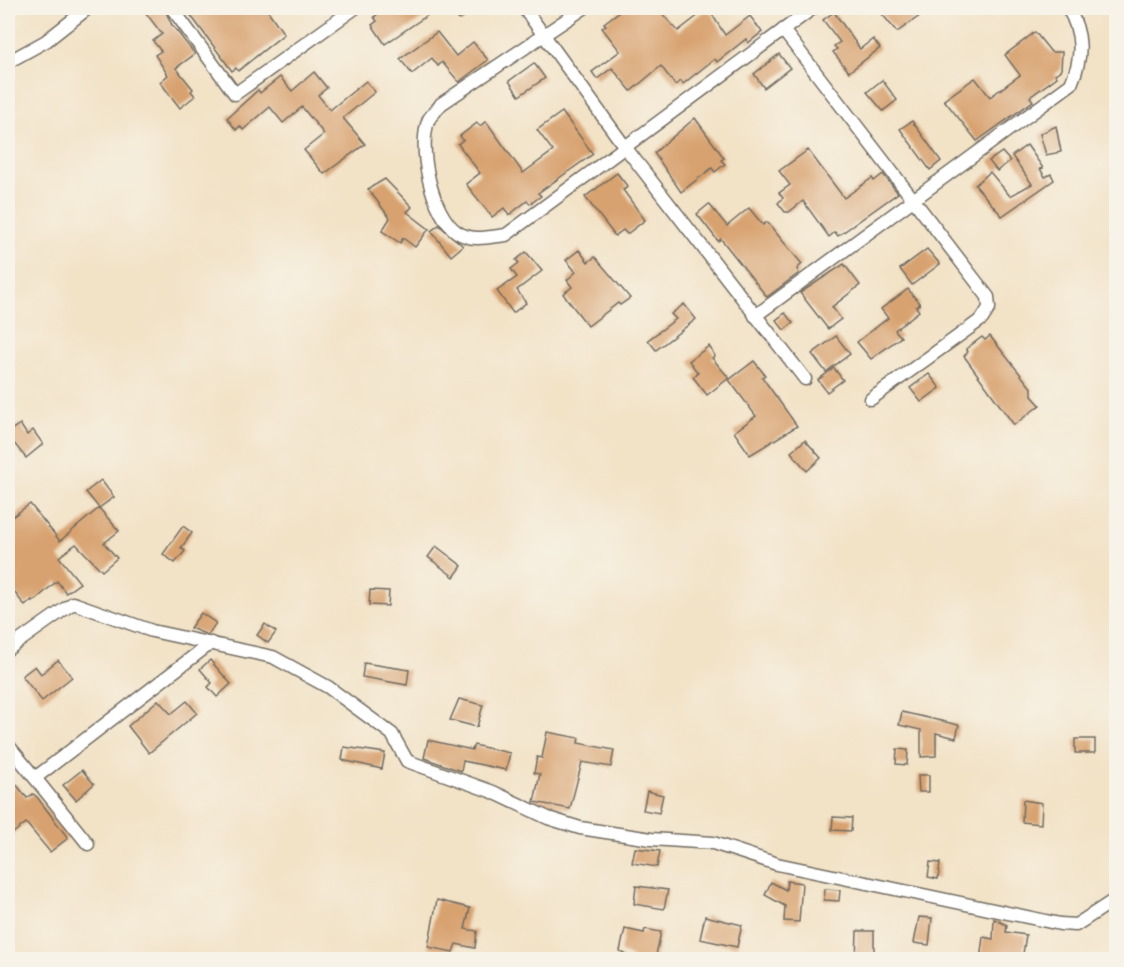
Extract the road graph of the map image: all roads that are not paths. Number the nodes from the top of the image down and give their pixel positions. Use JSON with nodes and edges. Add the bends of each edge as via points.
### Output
{"nodes":[{"id":1,"x":88,"y":8,"type":"edge"},
{"id":2,"x":172,"y":8,"type":"edge"},
{"id":3,"x":355,"y":8,"type":"edge"},
{"id":4,"x":524,"y":8,"type":"edge"},
{"id":5,"x":584,"y":8,"type":"edge"},
{"id":6,"x":813,"y":8,"type":"edge"},
{"id":7,"x":1068,"y":8,"type":"edge"},
{"id":8,"x":783,"y":30,"type":"junction"},
{"id":9,"x":545,"y":36,"type":"junction"},
{"id":10,"x":8,"y":62,"type":"edge"},
{"id":11,"x":625,"y":147,"type":"junction"},
{"id":12,"x":914,"y":199,"type":"junction"},
{"id":13,"x":755,"y":316,"type":"junction"},
{"id":14,"x":805,"y":379,"type":"dead end"},
{"id":15,"x":871,"y":399,"type":"dead end"},
{"id":16,"x":211,"y":643,"type":"junction"},
{"id":17,"x":8,"y":649,"type":"edge"},
{"id":18,"x":8,"y":745,"type":"edge"},
{"id":19,"x":35,"y":778,"type":"junction"},
{"id":20,"x":88,"y":844,"type":"dead end"},
{"id":21,"x":1116,"y":898,"type":"edge"}],
"edges":[{"from":1,"to":10,"type":"street","via":[[46,41]]},
{"from":2,"to":3,"type":"street","via":[[235,94]]},
{"from":4,"to":9,"type":"street"},
{"from":5,"to":9,"type":"street"},
{"from":6,"to":8,"type":"street"},
{"from":7,"to":12,"type":"street","via":[[1076,20],[1081,41],[1079,66],[1071,84]]},
{"from":8,"to":11,"type":"street"},
{"from":8,"to":12,"type":"street"},
{"from":9,"to":11,"type":"street"},
{"from":9,"to":11,"type":"street","via":[[441,104],[430,118],[427,165],[430,191],[439,211],[456,232],[476,239],[506,235]]},
{"from":11,"to":13,"type":"street"},
{"from":12,"to":13,"type":"street"},
{"from":12,"to":15,"type":"street","via":[[988,297],[989,308],[982,319]]},
{"from":13,"to":14,"type":"street"},
{"from":16,"to":17,"type":"street","via":[[152,631],[73,603]]},
{"from":16,"to":19,"type":"street"},
{"from":16,"to":21,"type":"street","via":[[273,657],[328,687],[392,734],[407,761],[580,828],[713,843],[777,864],[1060,924],[1076,925]]},
{"from":18,"to":19,"type":"street"},
{"from":19,"to":20,"type":"street"}]}
